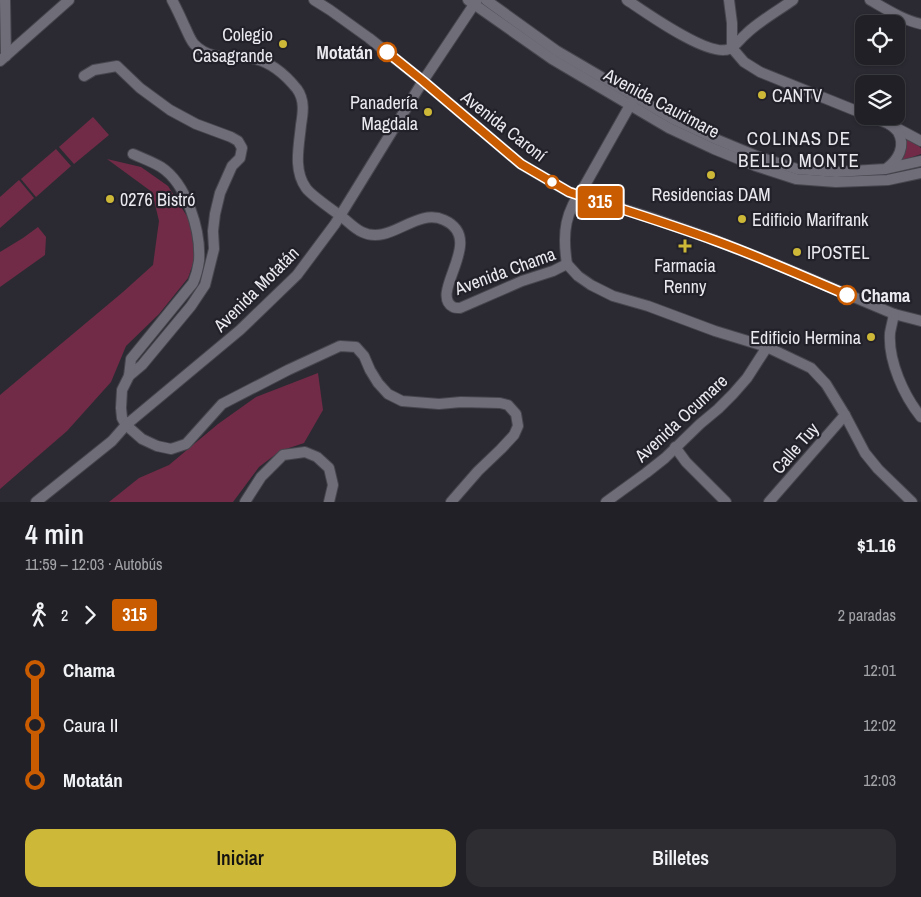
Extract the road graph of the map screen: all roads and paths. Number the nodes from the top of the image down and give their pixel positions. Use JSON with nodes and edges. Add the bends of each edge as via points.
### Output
{"nodes":[{"id":1,"x":5,"y":0,"type":"edge"},
{"id":2,"x":69,"y":0,"type":"edge"},
{"id":3,"x":172,"y":0,"type":"edge"},
{"id":4,"x":314,"y":0,"type":"edge"},
{"id":5,"x":486,"y":0,"type":"edge"},
{"id":6,"x":627,"y":0,"type":"edge"},
{"id":7,"x":730,"y":0,"type":"edge"},
{"id":8,"x":793,"y":0,"type":"edge"},
{"id":9,"x":870,"y":0,"type":"edge"},
{"id":10,"x":473,"y":2,"type":"edge"},
{"id":11,"x":921,"y":24,"type":"edge"},
{"id":12,"x":732,"y":48,"type":"junction"},
{"id":13,"x":3,"y":58,"type":"edge"},
{"id":14,"x":84,"y":76,"type":"dead end"},
{"id":15,"x":423,"y":81,"type":"junction"},
{"id":16,"x":633,"y":101,"type":"junction"},
{"id":17,"x":855,"y":110,"type":"edge"},
{"id":18,"x":890,"y":125,"type":"edge"},
{"id":19,"x":891,"y":125,"type":"edge"},
{"id":20,"x":921,"y":141,"type":"edge"},
{"id":21,"x":133,"y":154,"type":"dead end"},
{"id":22,"x":921,"y":161,"type":"edge"},
{"id":23,"x":885,"y":170,"type":"junction"},
{"id":24,"x":921,"y":173,"type":"edge"},
{"id":25,"x":578,"y":195,"type":"junction"},
{"id":26,"x":341,"y":216,"type":"junction"},
{"id":27,"x":567,"y":264,"type":"junction"},
{"id":28,"x":894,"y":314,"type":"junction"},
{"id":29,"x":921,"y":321,"type":"edge"},
{"id":30,"x":767,"y":347,"type":"junction"},
{"id":31,"x":129,"y":376,"type":"junction"},
{"id":32,"x":845,"y":415,"type":"junction"},
{"id":33,"x":921,"y":417,"type":"edge"},
{"id":34,"x":126,"y":426,"type":"junction"},
{"id":35,"x":675,"y":447,"type":"junction"},
{"id":36,"x":36,"y":502,"type":"edge"},
{"id":37,"x":245,"y":502,"type":"edge"},
{"id":38,"x":329,"y":502,"type":"edge"},
{"id":39,"x":451,"y":502,"type":"edge"},
{"id":40,"x":606,"y":502,"type":"edge"},
{"id":41,"x":726,"y":502,"type":"edge"},
{"id":42,"x":769,"y":502,"type":"edge"},
{"id":43,"x":912,"y":502,"type":"edge"}],
"edges":[{"from":1,"to":13,"type":"street"},
{"from":2,"to":13,"type":"street"},
{"from":3,"to":26,"type":"street","name":"Avenida Chama","via":[[193,42],[202,51],[215,56],[263,61],[288,78],[302,101],[298,165],[301,177],[306,189]]},
{"from":4,"to":15,"type":"street","name":"Avenida Caroní","via":[[348,22]]},
{"from":5,"to":16,"type":"street","name":"Avenida Caurimare"},
{"from":6,"to":12,"type":"street","via":[[703,46],[724,51]]},
{"from":7,"to":12,"type":"street"},
{"from":8,"to":12,"type":"street","via":[[746,33]]},
{"from":9,"to":11,"type":"street"},
{"from":10,"to":15,"type":"street","name":"Avenida Motatán"},
{"from":10,"to":16,"type":"street","name":"Avenida Caurimare","via":[[552,59]]},
{"from":12,"to":17,"type":"street","via":[[744,62],[760,72]]},
{"from":14,"to":31,"type":"street","via":[[94,70],[117,66],[170,110],[231,137],[242,148],[240,158],[232,166],[220,193],[213,231],[214,249],[205,285],[142,365]]},
{"from":15,"to":25,"type":"street","name":"Avenida Caroní","via":[[521,164]]},
{"from":15,"to":26,"type":"street","name":"Avenida Motatán"},
{"from":16,"to":23,"type":"street","name":"Avenida Caurimare","via":[[759,157],[798,169],[836,172]]},
{"from":16,"to":24,"type":"street","name":"Avenida Caurimare","via":[[669,128],[756,166],[796,179],[836,182],[888,180]]},
{"from":16,"to":25,"type":"street"},
{"from":18,"to":23,"type":"street","via":[[898,131],[901,149],[898,158]]},
{"from":19,"to":20,"type":"street"},
{"from":21,"to":31,"type":"street","via":[[161,167],[174,179],[196,226],[199,260],[193,283],[131,359]]},
{"from":22,"to":23,"type":"street","name":"Avenida Caurimare"},
{"from":25,"to":27,"type":"street","via":[[564,232]]},
{"from":25,"to":28,"type":"street","name":"Avenida Caroní","via":[[715,240]]},
{"from":26,"to":27,"type":"street","name":"Avenida Chama","via":[[359,231],[378,236],[433,216],[454,225],[461,244],[446,295],[453,307],[460,308]]},
{"from":26,"to":34,"type":"street","name":"Avenida Motatán","via":[[296,275],[240,330]]},
{"from":27,"to":30,"type":"street","name":"Avenida Chama","via":[[578,276],[613,296]]},
{"from":28,"to":29,"type":"street","name":"Avenida Caroní"},
{"from":28,"to":33,"type":"street","via":[[890,334],[892,354],[902,388]]},
{"from":30,"to":32,"type":"street","name":"Avenida Chama","via":[[811,368],[826,384]]},
{"from":30,"to":35,"type":"street","name":"Avenida Ocumare","via":[[733,394]]},
{"from":31,"to":34,"type":"street","via":[[122,390],[122,418]]},
{"from":32,"to":42,"type":"street","name":"Calle Tuy"},
{"from":32,"to":43,"type":"street","name":"Avenida Chama","via":[[878,470]]},
{"from":34,"to":36,"type":"street","name":"Avenida Motatán"},
{"from":34,"to":39,"type":"street","via":[[142,439],[171,450],[186,444],[222,404],[323,353],[340,346],[356,347],[378,383],[388,394],[402,401],[500,403],[516,414],[518,426],[514,435]]},
{"from":35,"to":40,"type":"street","name":"Avenida Ocumare"},
{"from":35,"to":41,"type":"street"},
{"from":37,"to":38,"type":"street","via":[[261,477],[283,455],[305,452],[329,468],[333,486]]}]}
